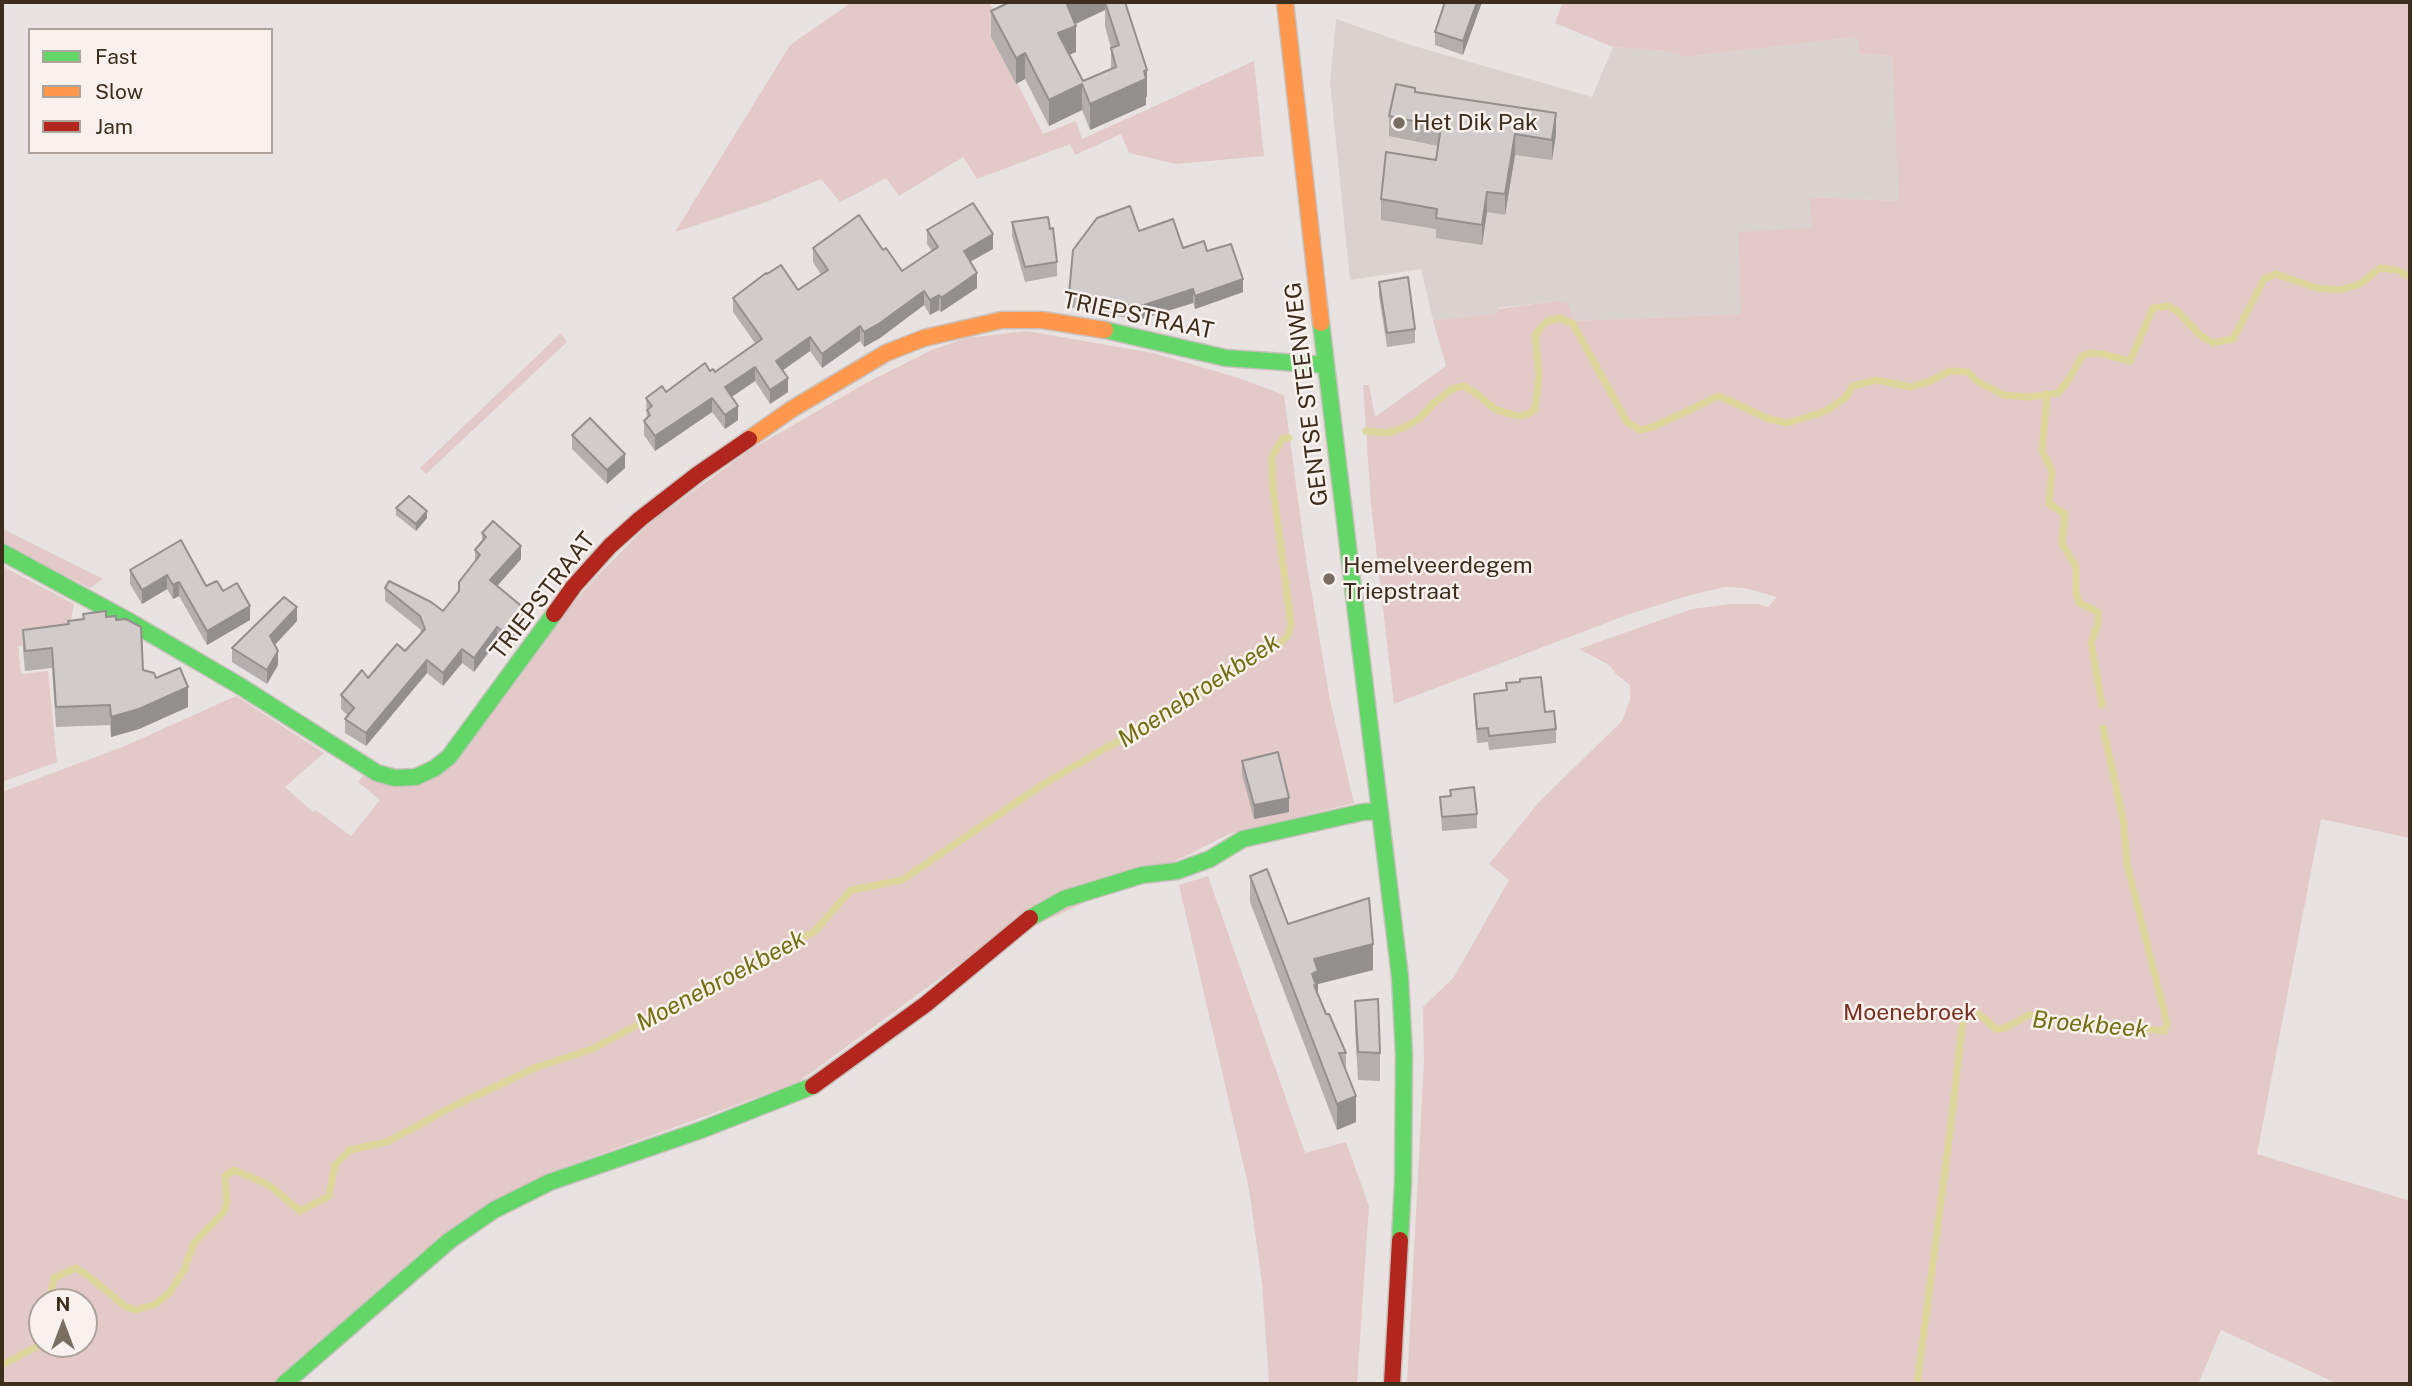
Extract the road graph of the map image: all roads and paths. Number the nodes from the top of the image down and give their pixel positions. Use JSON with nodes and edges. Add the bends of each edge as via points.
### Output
{"nodes":[{"id":1,"x":1285,"y":2,"type":"edge"},
{"id":2,"x":1326,"y":365,"type":"junction"},
{"id":3,"x":2,"y":552,"type":"edge"},
{"id":4,"x":1380,"y":811,"type":"junction"},
{"id":5,"x":284,"y":1384,"type":"edge"},
{"id":6,"x":1392,"y":1384,"type":"edge"}],
"edges":[{"from":1,"to":2,"type":"street","name":"GENTSE STEENWEG"},
{"from":2,"to":3,"type":"street","name":"TRIEPSTRAAT","via":[[1226,358],[1103,329],[1042,320],[1002,320],[961,328],[886,353],[792,409],[698,474],[610,546],[574,586],[449,757],[416,777],[376,773],[229,679]]},
{"from":2,"to":4,"type":"street","name":"GENTSE STEENWEG"},
{"from":4,"to":5,"type":"street","via":[[1243,839],[1210,859],[1177,871],[1142,875],[1064,899],[1029,919],[926,1004],[813,1086],[550,1182],[494,1210],[449,1241]]},
{"from":4,"to":6,"type":"street","name":"GENTSE STEENWEG","via":[[1400,977],[1404,1055],[1403,1182]]}]}
